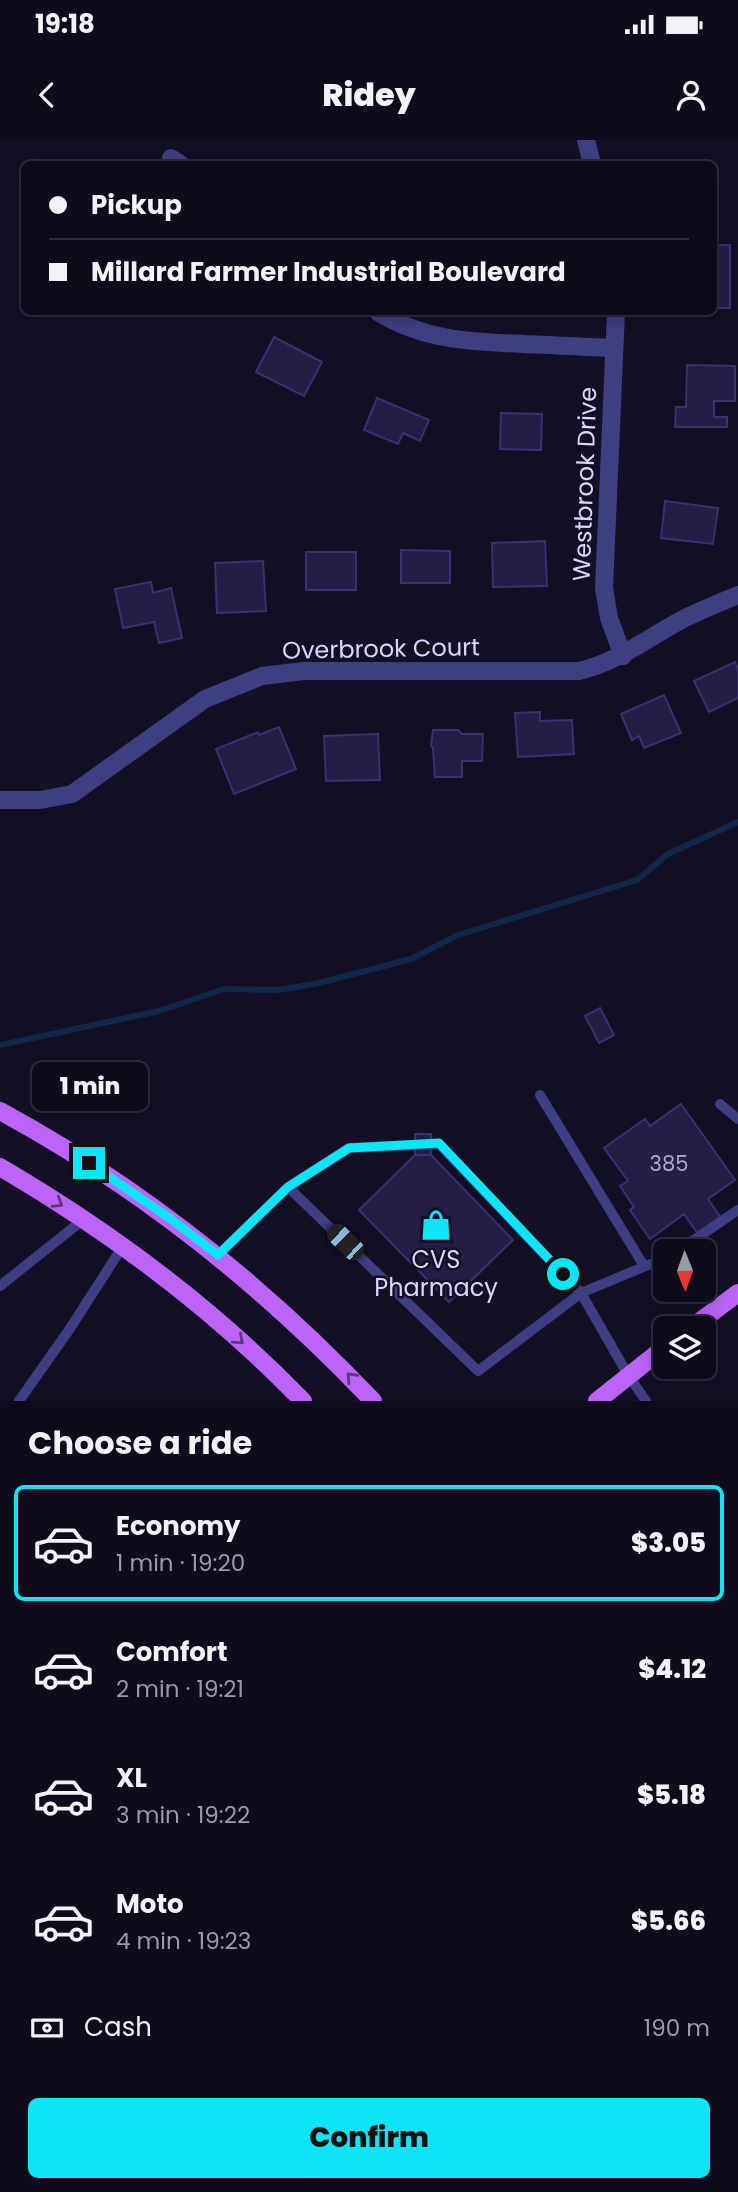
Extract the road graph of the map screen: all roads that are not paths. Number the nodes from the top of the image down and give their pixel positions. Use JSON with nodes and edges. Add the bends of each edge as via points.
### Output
{"nodes":[{"id":1,"x":586,"y":140,"type":"edge"},
{"id":2,"x":591,"y":161,"type":"edge"},
{"id":3,"x":383,"y":315,"type":"edge"},
{"id":4,"x":616,"y":315,"type":"edge"},
{"id":5,"x":614,"y":348,"type":"junction"},
{"id":6,"x":738,"y":595,"type":"edge"},
{"id":7,"x":623,"y":656,"type":"junction"},
{"id":8,"x":0,"y":800,"type":"edge"},
{"id":9,"x":540,"y":1095,"type":"dead end"},
{"id":10,"x":720,"y":1104,"type":"dead end"},
{"id":11,"x":0,"y":1111,"type":"edge"},
{"id":12,"x":738,"y":1119,"type":"edge"},
{"id":13,"x":0,"y":1167,"type":"edge"},
{"id":14,"x":288,"y":1187,"type":"junction"},
{"id":15,"x":738,"y":1210,"type":"edge"},
{"id":16,"x":84,"y":1219,"type":"junction"},
{"id":17,"x":696,"y":1239,"type":"edge"},
{"id":18,"x":123,"y":1246,"type":"junction"},
{"id":19,"x":218,"y":1255,"type":"junction"},
{"id":20,"x":653,"y":1263,"type":"edge"},
{"id":21,"x":645,"y":1266,"type":"junction"},
{"id":22,"x":0,"y":1286,"type":"edge"},
{"id":23,"x":581,"y":1293,"type":"junction"},
{"id":24,"x":738,"y":1293,"type":"edge"},
{"id":25,"x":707,"y":1316,"type":"edge"},
{"id":26,"x":653,"y":1356,"type":"edge"},
{"id":27,"x":628,"y":1374,"type":"junction"},
{"id":28,"x":19,"y":1401,"type":"edge"},
{"id":29,"x":303,"y":1401,"type":"edge"},
{"id":30,"x":373,"y":1401,"type":"edge"},
{"id":31,"x":597,"y":1401,"type":"edge"},
{"id":32,"x":646,"y":1401,"type":"edge"}],
"edges":[{"from":1,"to":2,"type":"street"},
{"from":3,"to":5,"type":"street","via":[[419,333],[447,339]]},
{"from":4,"to":5,"type":"street","name":"Westbrook Drive"},
{"from":5,"to":7,"type":"street","name":"Westbrook Drive","via":[[604,588]]},
{"from":6,"to":7,"type":"street","name":"Overbrook Court","via":[[687,617]]},
{"from":7,"to":8,"type":"street","name":"Overbrook Court","via":[[579,671],[304,671],[262,676],[205,699],[72,794]]},
{"from":9,"to":21,"type":"lane"},
{"from":10,"to":12,"type":"lane"},
{"from":11,"to":19,"type":"main road","via":[[122,1184]]},
{"from":13,"to":16,"type":"main road","one_way":true},
{"from":14,"to":19,"type":"lane"},
{"from":14,"to":23,"type":"lane","via":[[349,1148],[439,1143]]},
{"from":14,"to":23,"type":"lane","via":[[478,1371]]},
{"from":15,"to":17,"type":"lane"},
{"from":16,"to":18,"type":"main road"},
{"from":16,"to":22,"type":"lane"},
{"from":18,"to":28,"type":"lane"},
{"from":18,"to":29,"type":"main road","one_way":true,"via":[[215,1318]]},
{"from":30,"to":19,"type":"main road","one_way":true,"via":[[302,1329]]},
{"from":20,"to":21,"type":"lane"},
{"from":21,"to":23,"type":"lane"},
{"from":23,"to":27,"type":"lane"},
{"from":24,"to":25,"type":"main road"},
{"from":26,"to":27,"type":"main road"},
{"from":27,"to":31,"type":"main road"},
{"from":27,"to":32,"type":"lane"}]}
